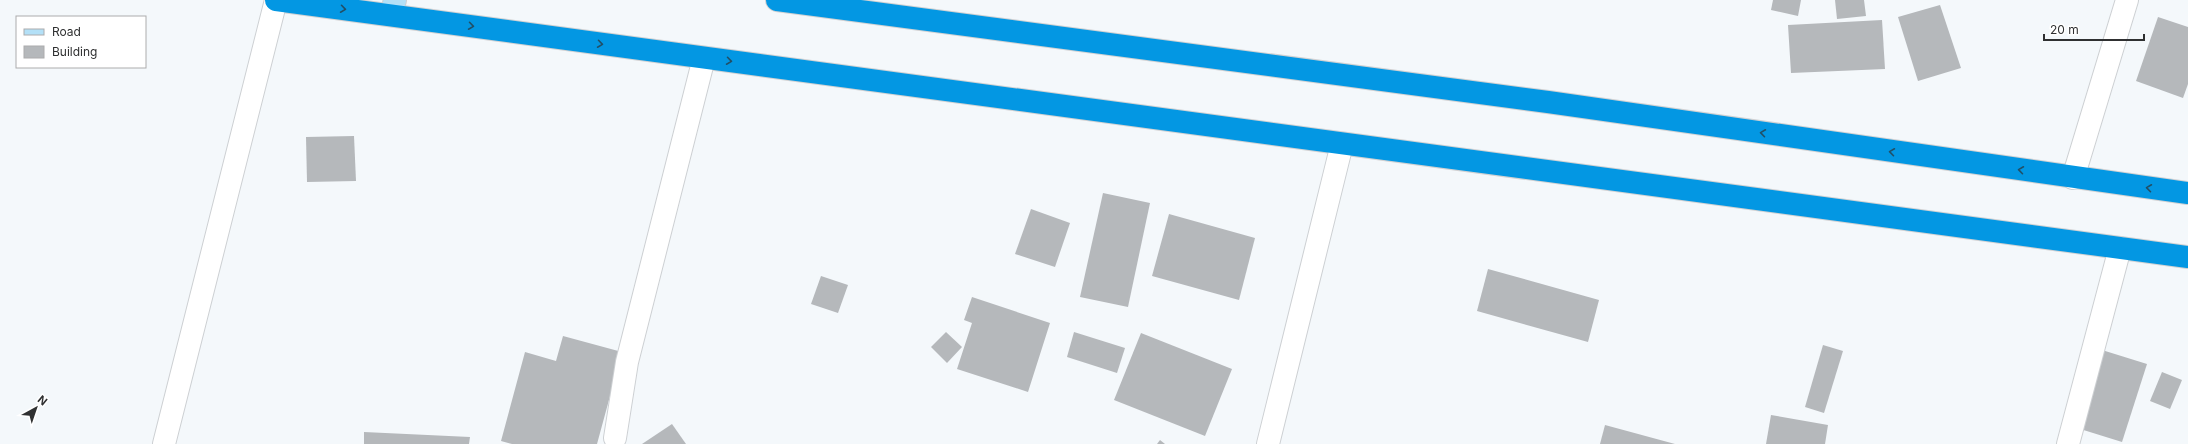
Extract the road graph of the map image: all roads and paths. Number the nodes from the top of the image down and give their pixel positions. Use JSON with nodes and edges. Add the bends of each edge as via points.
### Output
{"nodes":[{"id":1,"x":276,"y":0,"type":"edge"},
{"id":2,"x":777,"y":0,"type":"edge"},
{"id":3,"x":2127,"y":0,"type":"edge"},
{"id":4,"x":393,"y":8,"type":"edge"},
{"id":5,"x":704,"y":58,"type":"junction"},
{"id":6,"x":1342,"y":144,"type":"junction"},
{"id":7,"x":2073,"y":178,"type":"junction"},
{"id":8,"x":2188,"y":194,"type":"edge"},
{"id":9,"x":2120,"y":248,"type":"junction"},
{"id":10,"x":2188,"y":257,"type":"edge"},
{"id":11,"x":615,"y":438,"type":"dead end"},
{"id":12,"x":164,"y":444,"type":"edge"},
{"id":13,"x":1268,"y":444,"type":"edge"},
{"id":14,"x":2068,"y":444,"type":"edge"}],
"edges":[{"from":1,"to":4,"type":"highway","one_way":true},
{"from":1,"to":12,"type":"street"},
{"from":7,"to":2,"type":"highway","one_way":true,"via":[[1548,102]]},
{"from":3,"to":7,"type":"street"},
{"from":4,"to":5,"type":"highway","one_way":true},
{"from":5,"to":6,"type":"highway","one_way":true},
{"from":5,"to":11,"type":"street","via":[[627,362]]},
{"from":6,"to":9,"type":"highway"},
{"from":6,"to":13,"type":"street"},
{"from":8,"to":7,"type":"highway","one_way":true},
{"from":9,"to":10,"type":"highway"},
{"from":9,"to":14,"type":"street"}]}
